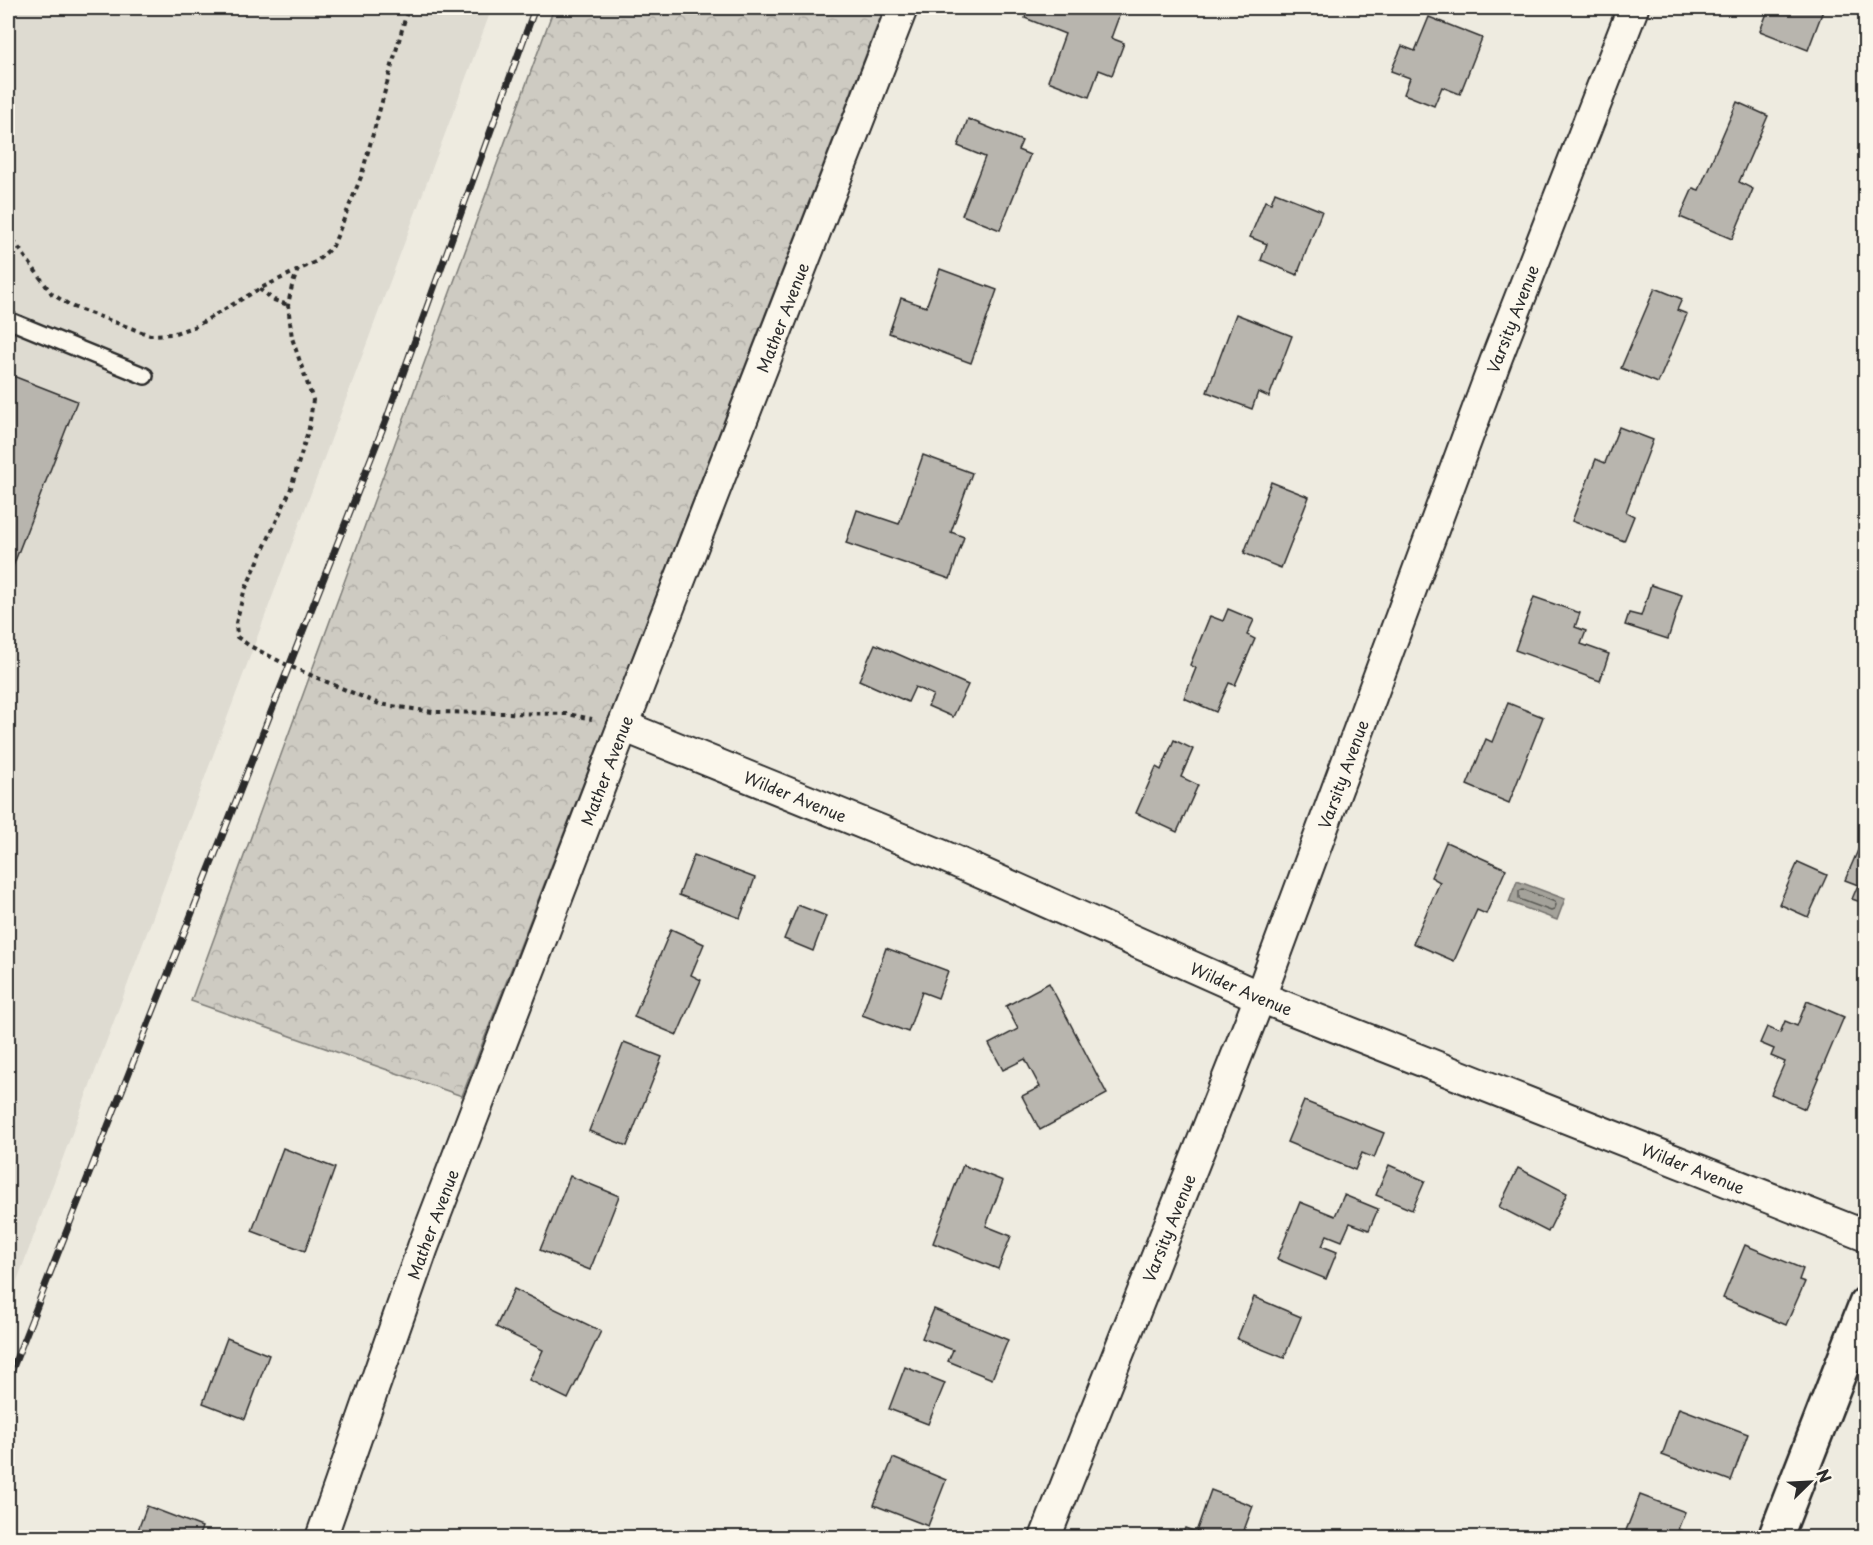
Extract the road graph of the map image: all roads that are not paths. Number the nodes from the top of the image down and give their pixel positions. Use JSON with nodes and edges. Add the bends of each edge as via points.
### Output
{"nodes":[{"id":1,"x":902,"y":8,"type":"edge"},
{"id":2,"x":1633,"y":8,"type":"edge"},
{"id":3,"x":8,"y":320,"type":"edge"},
{"id":4,"x":146,"y":376,"type":"dead end"},
{"id":5,"x":623,"y":726,"type":"junction"},
{"id":6,"x":1260,"y":997,"type":"junction"},
{"id":7,"x":1866,"y":1236,"type":"edge"},
{"id":8,"x":1866,"y":1304,"type":"edge"},
{"id":9,"x":1779,"y":1536,"type":"edge"},
{"id":10,"x":321,"y":1538,"type":"edge"},
{"id":11,"x":1046,"y":1538,"type":"edge"}],
"edges":[{"from":1,"to":5,"type":"street","name":"Mather Avenue"},
{"from":2,"to":6,"type":"street","name":"Varsity Avenue","via":[[1497,357]]},
{"from":3,"to":4,"type":"lane"},
{"from":5,"to":6,"type":"street","name":"Wilder Avenue","via":[[941,855]]},
{"from":5,"to":10,"type":"street","name":"Mather Avenue","via":[[423,1247]]},
{"from":6,"to":7,"type":"street","name":"Wilder Avenue"},
{"from":6,"to":11,"type":"street","name":"Varsity Avenue"},
{"from":8,"to":9,"type":"main road"}]}
